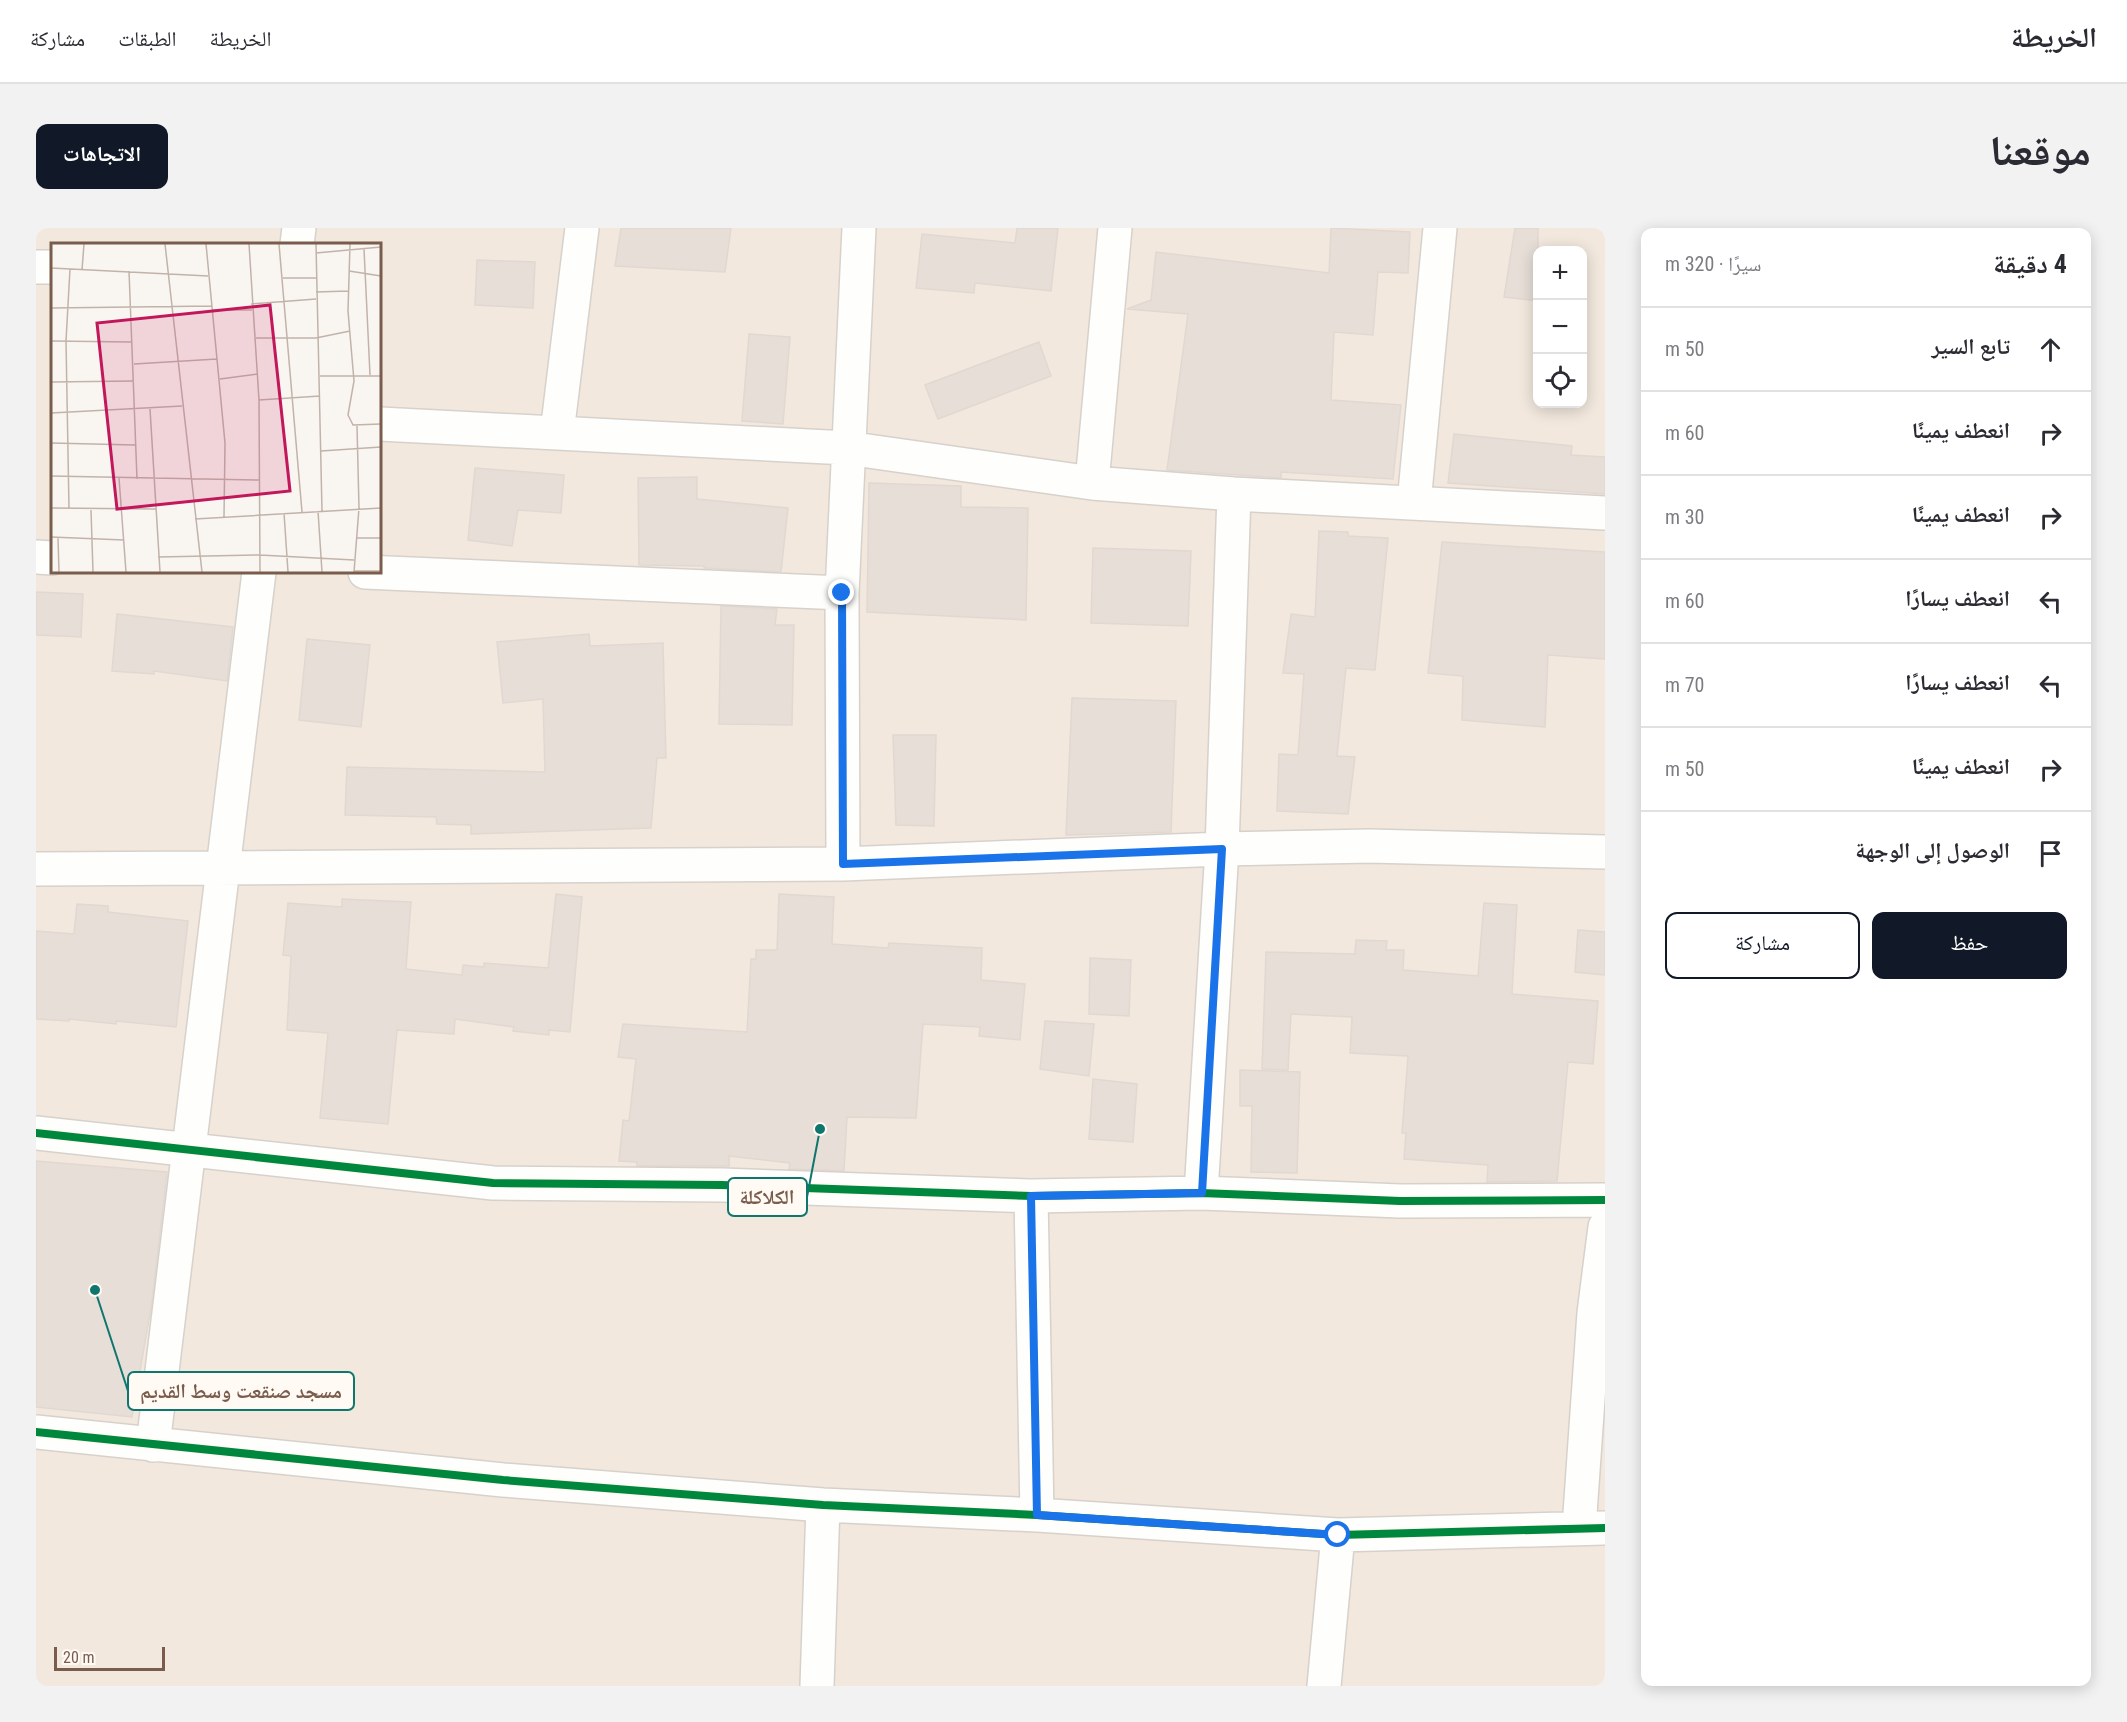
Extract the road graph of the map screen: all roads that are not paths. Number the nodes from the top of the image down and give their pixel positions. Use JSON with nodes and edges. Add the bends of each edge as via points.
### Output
{"nodes":[{"id":1,"x":300,"y":228,"type":"edge"},
{"id":2,"x":582,"y":228,"type":"edge"},
{"id":3,"x":859,"y":228,"type":"edge"},
{"id":4,"x":1115,"y":228,"type":"edge"},
{"id":5,"x":1440,"y":228,"type":"edge"},
{"id":6,"x":297,"y":243,"type":"edge"},
{"id":7,"x":381,"y":424,"type":"edge"},
{"id":8,"x":557,"y":433,"type":"junction"},
{"id":9,"x":847,"y":448,"type":"junction"},
{"id":10,"x":1092,"y":483,"type":"junction"},
{"id":11,"x":1234,"y":494,"type":"junction"},
{"id":12,"x":1414,"y":503,"type":"junction"},
{"id":13,"x":1605,"y":513,"type":"edge"},
{"id":14,"x":36,"y":557,"type":"edge"},
{"id":15,"x":51,"y":558,"type":"edge"},
{"id":16,"x":259,"y":573,"type":"edge"},
{"id":17,"x":381,"y":573,"type":"edge"},
{"id":18,"x":842,"y":593,"type":"junction"},
{"id":19,"x":1222,"y":849,"type":"junction"},
{"id":20,"x":1605,"y":852,"type":"edge"},
{"id":21,"x":843,"y":864,"type":"junction"},
{"id":22,"x":225,"y":867,"type":"junction"},
{"id":23,"x":36,"y":869,"type":"edge"},
{"id":24,"x":36,"y":1133,"type":"edge"},
{"id":25,"x":189,"y":1151,"type":"junction"},
{"id":26,"x":1202,"y":1193,"type":"junction"},
{"id":27,"x":1031,"y":1196,"type":"junction"},
{"id":28,"x":1605,"y":1200,"type":"edge"},
{"id":29,"x":1605,"y":1227,"type":"edge"},
{"id":30,"x":36,"y":1432,"type":"edge"},
{"id":31,"x":153,"y":1445,"type":"junction"},
{"id":32,"x":823,"y":1505,"type":"junction"},
{"id":33,"x":1037,"y":1515,"type":"junction"},
{"id":34,"x":1592,"y":1528,"type":"edge"},
{"id":35,"x":1338,"y":1535,"type":"junction"},
{"id":36,"x":817,"y":1686,"type":"edge"},
{"id":37,"x":1324,"y":1686,"type":"edge"}],
"edges":[{"from":1,"to":6,"type":"street"},
{"from":2,"to":8,"type":"street"},
{"from":3,"to":9,"type":"street"},
{"from":4,"to":10,"type":"street"},
{"from":5,"to":12,"type":"street"},
{"from":7,"to":8,"type":"street"},
{"from":8,"to":9,"type":"street"},
{"from":9,"to":10,"type":"street"},
{"from":9,"to":18,"type":"street"},
{"from":10,"to":11,"type":"street"},
{"from":11,"to":12,"type":"street"},
{"from":11,"to":19,"type":"street"},
{"from":12,"to":13,"type":"street"},
{"from":14,"to":15,"type":"street"},
{"from":16,"to":22,"type":"street"},
{"from":17,"to":18,"type":"street"},
{"from":18,"to":21,"type":"street"},
{"from":19,"to":20,"type":"street","via":[[1370,846]]},
{"from":19,"to":21,"type":"street"},
{"from":19,"to":26,"type":"street"},
{"from":21,"to":22,"type":"street"},
{"from":22,"to":23,"type":"street"},
{"from":22,"to":25,"type":"street"},
{"from":24,"to":25,"type":"street"},
{"from":25,"to":27,"type":"street","via":[[493,1183],[722,1185]]},
{"from":25,"to":31,"type":"street"},
{"from":26,"to":27,"type":"street"},
{"from":26,"to":28,"type":"street","via":[[1400,1201]]},
{"from":27,"to":33,"type":"street"},
{"from":29,"to":34,"type":"street","via":[[1594,1313]]},
{"from":30,"to":31,"type":"street"},
{"from":31,"to":32,"type":"street","via":[[503,1480]]},
{"from":32,"to":33,"type":"street"},
{"from":32,"to":36,"type":"street"},
{"from":33,"to":35,"type":"street"},
{"from":34,"to":35,"type":"street"},
{"from":35,"to":37,"type":"street"}]}
